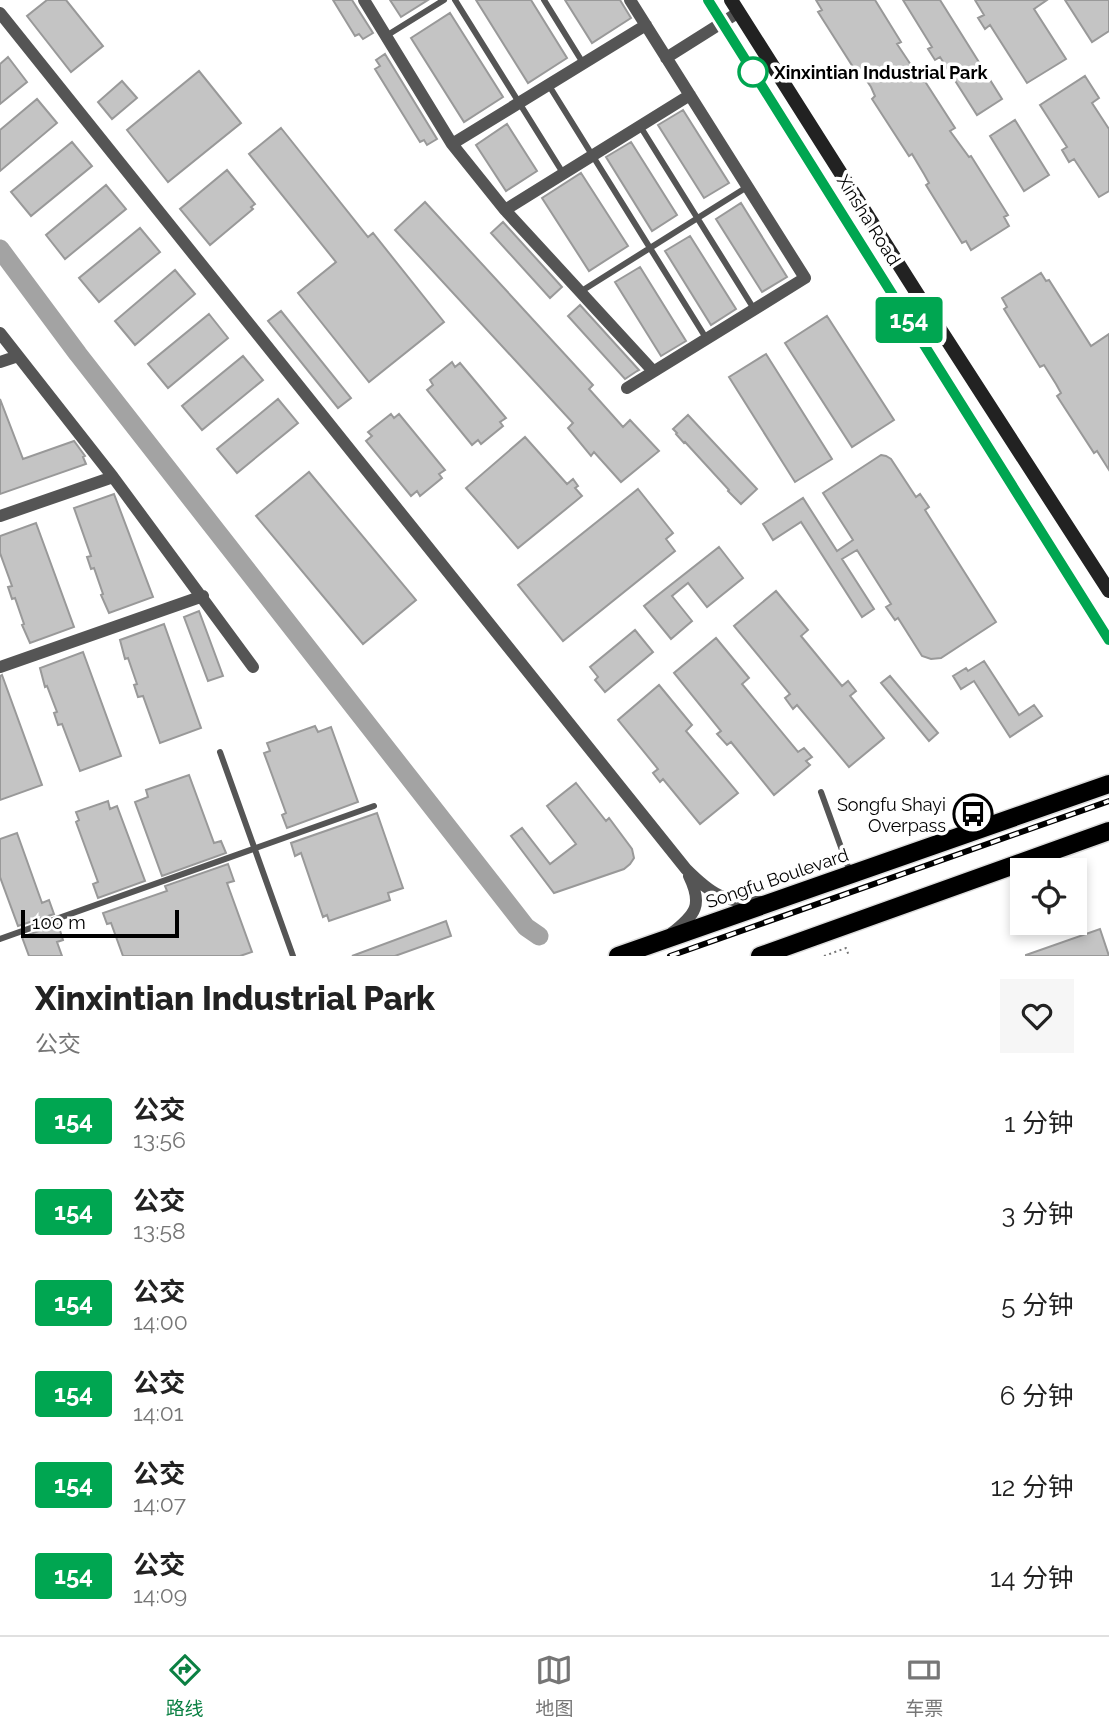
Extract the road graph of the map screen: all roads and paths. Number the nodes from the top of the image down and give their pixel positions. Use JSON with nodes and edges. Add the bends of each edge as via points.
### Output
{"nodes":[{"id":1,"x":364,"y":0,"type":"edge"},
{"id":2,"x":444,"y":0,"type":"edge"},
{"id":3,"x":455,"y":0,"type":"edge"},
{"id":4,"x":544,"y":0,"type":"edge"},
{"id":5,"x":630,"y":0,"type":"edge"},
{"id":6,"x":708,"y":0,"type":"edge"},
{"id":7,"x":735,"y":6,"type":"edge"},
{"id":8,"x":0,"y":13,"type":"edge"},
{"id":9,"x":722,"y":22,"type":"junction"},
{"id":10,"x":646,"y":25,"type":"junction"},
{"id":11,"x":386,"y":36,"type":"junction"},
{"id":12,"x":666,"y":58,"type":"junction"},
{"id":13,"x":583,"y":63,"type":"junction"},
{"id":14,"x":548,"y":84,"type":"junction"},
{"id":15,"x":690,"y":95,"type":"junction"},
{"id":16,"x":519,"y":102,"type":"junction"},
{"id":17,"x":640,"y":125,"type":"junction"},
{"id":18,"x":452,"y":144,"type":"junction"},
{"id":19,"x":592,"y":155,"type":"junction"},
{"id":20,"x":563,"y":173,"type":"junction"},
{"id":21,"x":747,"y":187,"type":"junction"},
{"id":22,"x":505,"y":209,"type":"junction"},
{"id":23,"x":698,"y":218,"type":"junction"},
{"id":24,"x":650,"y":248,"type":"junction"},
{"id":25,"x":580,"y":292,"type":"junction"},
{"id":26,"x":754,"y":309,"type":"junction"},
{"id":27,"x":0,"y":332,"type":"edge"},
{"id":28,"x":706,"y":338,"type":"junction"},
{"id":29,"x":18,"y":356,"type":"junction"},
{"id":30,"x":0,"y":362,"type":"edge"},
{"id":31,"x":653,"y":371,"type":"junction"},
{"id":32,"x":627,"y":388,"type":"dead end"},
{"id":33,"x":113,"y":477,"type":"junction"},
{"id":34,"x":0,"y":516,"type":"edge"},
{"id":35,"x":1109,"y":591,"type":"edge"},
{"id":36,"x":203,"y":596,"type":"junction"},
{"id":37,"x":1109,"y":640,"type":"edge"},
{"id":38,"x":0,"y":667,"type":"edge"},
{"id":39,"x":253,"y":667,"type":"dead end"},
{"id":40,"x":220,"y":752,"type":"dead end"},
{"id":41,"x":1109,"y":784,"type":"edge"},
{"id":42,"x":821,"y":792,"type":"dead end"},
{"id":43,"x":374,"y":806,"type":"dead end"},
{"id":44,"x":1109,"y":831,"type":"edge"},
{"id":45,"x":255,"y":849,"type":"junction"},
{"id":46,"x":827,"y":868,"type":"dead end"},
{"id":47,"x":686,"y":869,"type":"junction"},
{"id":48,"x":850,"y":874,"type":"junction"},
{"id":49,"x":750,"y":890,"type":"dead end"},
{"id":50,"x":771,"y":902,"type":"junction"},
{"id":51,"x":0,"y":939,"type":"edge"},
{"id":52,"x":661,"y":941,"type":"junction"},
{"id":53,"x":293,"y":956,"type":"edge"},
{"id":54,"x":618,"y":956,"type":"edge"},
{"id":55,"x":760,"y":956,"type":"edge"},
{"id":56,"x":824,"y":956,"type":"edge"},
{"id":57,"x":849,"y":956,"type":"edge"}],
"edges":[{"from":1,"to":11,"type":"street"},
{"from":2,"to":11,"type":"lane"},
{"from":3,"to":16,"type":"lane"},
{"from":4,"to":13,"type":"lane"},
{"from":5,"to":10,"type":"street"},
{"from":6,"to":9,"type":"main road","name":"Xinsha Road"},
{"from":7,"to":9,"type":"street"},
{"from":7,"to":35,"type":"main road","name":"Xinsha Road"},
{"from":8,"to":47,"type":"street"},
{"from":9,"to":12,"type":"street"},
{"from":9,"to":37,"type":"main road","name":"Xinsha Road"},
{"from":10,"to":12,"type":"street"},
{"from":10,"to":13,"type":"street"},
{"from":11,"to":18,"type":"street"},
{"from":12,"to":15,"type":"street"},
{"from":13,"to":14,"type":"street"},
{"from":14,"to":16,"type":"street"},
{"from":14,"to":19,"type":"lane"},
{"from":15,"to":17,"type":"street"},
{"from":15,"to":21,"type":"street"},
{"from":16,"to":18,"type":"street"},
{"from":16,"to":20,"type":"lane"},
{"from":17,"to":19,"type":"street"},
{"from":17,"to":23,"type":"lane"},
{"from":18,"to":22,"type":"street"},
{"from":19,"to":20,"type":"street"},
{"from":19,"to":24,"type":"lane"},
{"from":20,"to":22,"type":"street"},
{"from":21,"to":23,"type":"lane"},
{"from":21,"to":26,"type":"street","via":[[805,278]]},
{"from":22,"to":25,"type":"street"},
{"from":23,"to":24,"type":"lane"},
{"from":23,"to":26,"type":"lane"},
{"from":24,"to":25,"type":"lane"},
{"from":24,"to":28,"type":"lane"},
{"from":25,"to":31,"type":"street"},
{"from":26,"to":28,"type":"street"},
{"from":27,"to":29,"type":"street"},
{"from":28,"to":31,"type":"street"},
{"from":29,"to":30,"type":"street"},
{"from":29,"to":33,"type":"street"},
{"from":31,"to":32,"type":"street"},
{"from":33,"to":34,"type":"street"},
{"from":33,"to":36,"type":"street"},
{"from":36,"to":38,"type":"street"},
{"from":36,"to":39,"type":"street"},
{"from":40,"to":45,"type":"lane"},
{"from":41,"to":48,"type":"main road","name":"Songfu Boulevard"},
{"from":42,"to":48,"type":"lane"},
{"from":43,"to":45,"type":"lane"},
{"from":44,"to":55,"type":"main road"},
{"from":45,"to":51,"type":"lane"},
{"from":45,"to":53,"type":"lane"},
{"from":46,"to":49,"type":"path","via":[[825,863]]},
{"from":47,"to":50,"type":"street","via":[[718,896],[731,901]]},
{"from":47,"to":52,"type":"street","via":[[697,897],[695,909]]},
{"from":48,"to":50,"type":"main road","name":"Songfu Boulevard"},
{"from":50,"to":52,"type":"main road","name":"Songfu Boulevard"},
{"from":52,"to":54,"type":"main road","name":"Songfu Boulevard"},
{"from":56,"to":57,"type":"path","via":[[846,948]]}]}
